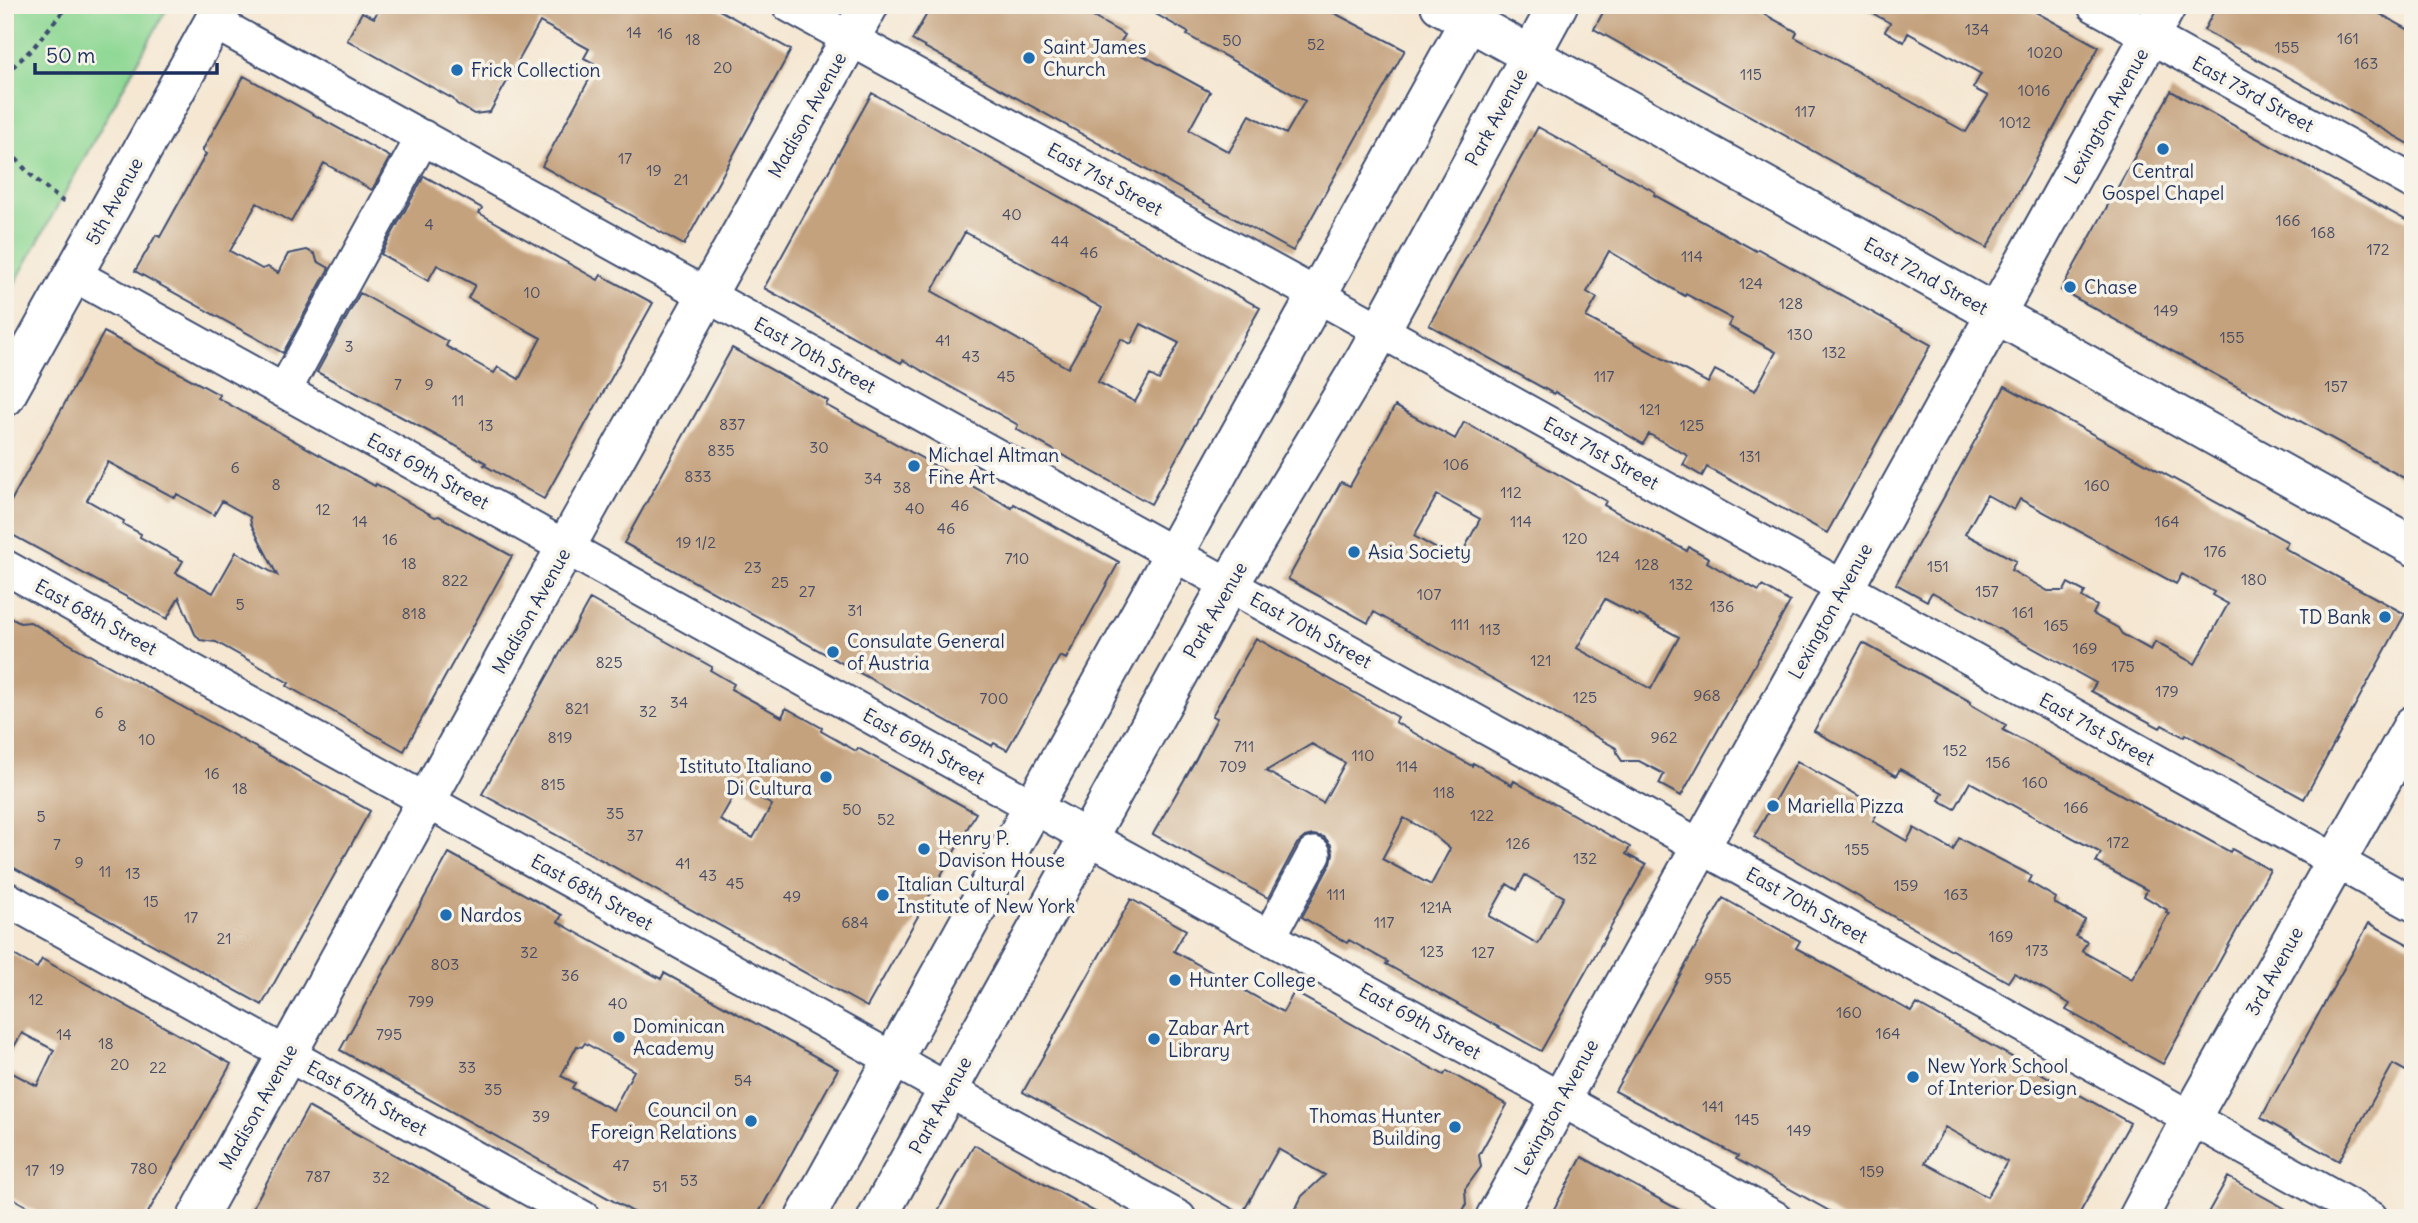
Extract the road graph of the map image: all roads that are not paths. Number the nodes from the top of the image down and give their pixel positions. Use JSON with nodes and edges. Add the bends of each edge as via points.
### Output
{"nodes":[{"id":1,"x":789,"y":5,"type":"edge"},
{"id":2,"x":869,"y":5,"type":"edge"},
{"id":3,"x":1559,"y":5,"type":"edge"},
{"id":4,"x":2094,"y":5,"type":"edge"},
{"id":5,"x":1462,"y":11,"type":"edge"},
{"id":6,"x":219,"y":14,"type":"edge"},
{"id":7,"x":2158,"y":21,"type":"edge"},
{"id":8,"x":850,"y":39,"type":"junction"},
{"id":9,"x":1530,"y":56,"type":"junction"},
{"id":10,"x":423,"y":137,"type":"junction"},
{"id":11,"x":2413,"y":183,"type":"edge"},
{"id":12,"x":73,"y":274,"type":"junction"},
{"id":13,"x":707,"y":294,"type":"junction"},
{"id":14,"x":1317,"y":295,"type":"junction"},
{"id":15,"x":1994,"y":315,"type":"junction"},
{"id":16,"x":1380,"y":330,"type":"junction"},
{"id":17,"x":284,"y":391,"type":"junction"},
{"id":18,"x":5,"y":397,"type":"edge"},
{"id":19,"x":2413,"y":546,"type":"edge"},
{"id":20,"x":566,"y":547,"type":"junction"},
{"id":21,"x":1174,"y":553,"type":"junction"},
{"id":22,"x":5,"y":567,"type":"edge"},
{"id":23,"x":1229,"y":584,"type":"junction"},
{"id":24,"x":1843,"y":588,"type":"junction"},
{"id":25,"x":2413,"y":725,"type":"edge"},
{"id":26,"x":427,"y":800,"type":"junction"},
{"id":27,"x":1034,"y":807,"type":"junction"},
{"id":28,"x":1088,"y":837,"type":"junction"},
{"id":29,"x":1700,"y":846,"type":"junction"},
{"id":30,"x":1314,"y":853,"type":"dead end"},
{"id":31,"x":2335,"y":860,"type":"junction"},
{"id":32,"x":5,"y":898,"type":"edge"},
{"id":33,"x":2413,"y":904,"type":"edge"},
{"id":34,"x":1269,"y":937,"type":"junction"},
{"id":35,"x":287,"y":1054,"type":"junction"},
{"id":36,"x":893,"y":1059,"type":"junction"},
{"id":37,"x":948,"y":1090,"type":"junction"},
{"id":38,"x":1561,"y":1099,"type":"junction"},
{"id":39,"x":2191,"y":1118,"type":"junction"},
{"id":40,"x":197,"y":1218,"type":"edge"},
{"id":41,"x":583,"y":1218,"type":"edge"},
{"id":42,"x":805,"y":1218,"type":"edge"},
{"id":43,"x":877,"y":1218,"type":"edge"},
{"id":44,"x":1179,"y":1218,"type":"edge"},
{"id":45,"x":1495,"y":1218,"type":"edge"},
{"id":46,"x":1775,"y":1218,"type":"edge"},
{"id":47,"x":2138,"y":1218,"type":"edge"},
{"id":48,"x":2371,"y":1218,"type":"edge"}],
"edges":[{"from":1,"to":8,"type":"street","name":"East 71st Street"},
{"from":2,"to":8,"type":"main road","name":"Madison Avenue"},
{"from":3,"to":9,"type":"main road","name":"Park Avenue"},
{"from":4,"to":7,"type":"street","name":"East 73rd Street"},
{"from":5,"to":9,"type":"main road","name":"East 72nd Street"},
{"from":5,"to":14,"type":"main road"},
{"from":6,"to":10,"type":"street","name":"East 70th Street"},
{"from":6,"to":12,"type":"main road","name":"5th Avenue"},
{"from":7,"to":11,"type":"street","name":"East 73rd Street"},
{"from":7,"to":15,"type":"main road","name":"Lexington Avenue"},
{"from":8,"to":13,"type":"main road","name":"Madison Avenue"},
{"from":8,"to":14,"type":"street","name":"East 71st Street"},
{"from":9,"to":15,"type":"main road","name":"East 72nd Street"},
{"from":9,"to":16,"type":"main road","name":"Park Avenue"},
{"from":10,"to":13,"type":"street","name":"East 70th Street"},
{"from":10,"to":17,"type":"street"},
{"from":12,"to":17,"type":"street","name":"East 69th Street"},
{"from":12,"to":18,"type":"main road","name":"5th Avenue"},
{"from":13,"to":20,"type":"main road","name":"Madison Avenue"},
{"from":13,"to":21,"type":"street","name":"East 70th Street"},
{"from":14,"to":16,"type":"street","name":"East 71st Street"},
{"from":14,"to":21,"type":"main road"},
{"from":15,"to":19,"type":"main road","name":"East 72nd Street"},
{"from":15,"to":24,"type":"main road","name":"Lexington Avenue"},
{"from":16,"to":23,"type":"main road","name":"Park Avenue"},
{"from":16,"to":24,"type":"street","name":"East 71st Street"},
{"from":17,"to":20,"type":"street","name":"East 69th Street"},
{"from":20,"to":26,"type":"main road","name":"Madison Avenue"},
{"from":20,"to":27,"type":"street","name":"East 69th Street"},
{"from":21,"to":23,"type":"street","name":"East 70th Street"},
{"from":21,"to":27,"type":"main road"},
{"from":22,"to":26,"type":"street","name":"East 68th Street"},
{"from":23,"to":28,"type":"main road","name":"Park Avenue"},
{"from":23,"to":29,"type":"street","name":"East 70th Street"},
{"from":24,"to":29,"type":"main road","name":"Lexington Avenue"},
{"from":24,"to":31,"type":"street","name":"East 71st Street"},
{"from":25,"to":31,"type":"main road","name":"3rd Avenue"},
{"from":26,"to":35,"type":"main road","name":"Madison Avenue"},
{"from":26,"to":36,"type":"street","name":"East 68th Street"},
{"from":27,"to":28,"type":"street","name":"East 69th Street"},
{"from":27,"to":36,"type":"main road"},
{"from":28,"to":34,"type":"street","name":"East 69th Street"},
{"from":28,"to":37,"type":"main road","name":"Park Avenue"},
{"from":29,"to":38,"type":"main road","name":"Lexington Avenue"},
{"from":29,"to":39,"type":"street","name":"East 70th Street"},
{"from":30,"to":34,"type":"street"},
{"from":31,"to":33,"type":"street","name":"East 71st Street"},
{"from":31,"to":39,"type":"main road","name":"3rd Avenue"},
{"from":32,"to":35,"type":"street","name":"East 67th Street"},
{"from":34,"to":38,"type":"street","name":"East 69th Street"},
{"from":35,"to":40,"type":"main road","name":"Madison Avenue"},
{"from":35,"to":41,"type":"street","name":"East 67th Street"},
{"from":36,"to":37,"type":"street","name":"East 68th Street"},
{"from":36,"to":42,"type":"main road"},
{"from":37,"to":43,"type":"main road","name":"Park Avenue"},
{"from":37,"to":44,"type":"street","name":"East 68th Street"},
{"from":38,"to":45,"type":"main road","name":"Lexington Avenue"},
{"from":38,"to":46,"type":"street","name":"East 69th Street"},
{"from":39,"to":47,"type":"main road","name":"3rd Avenue"},
{"from":39,"to":48,"type":"street","name":"East 70th Street"}]}
